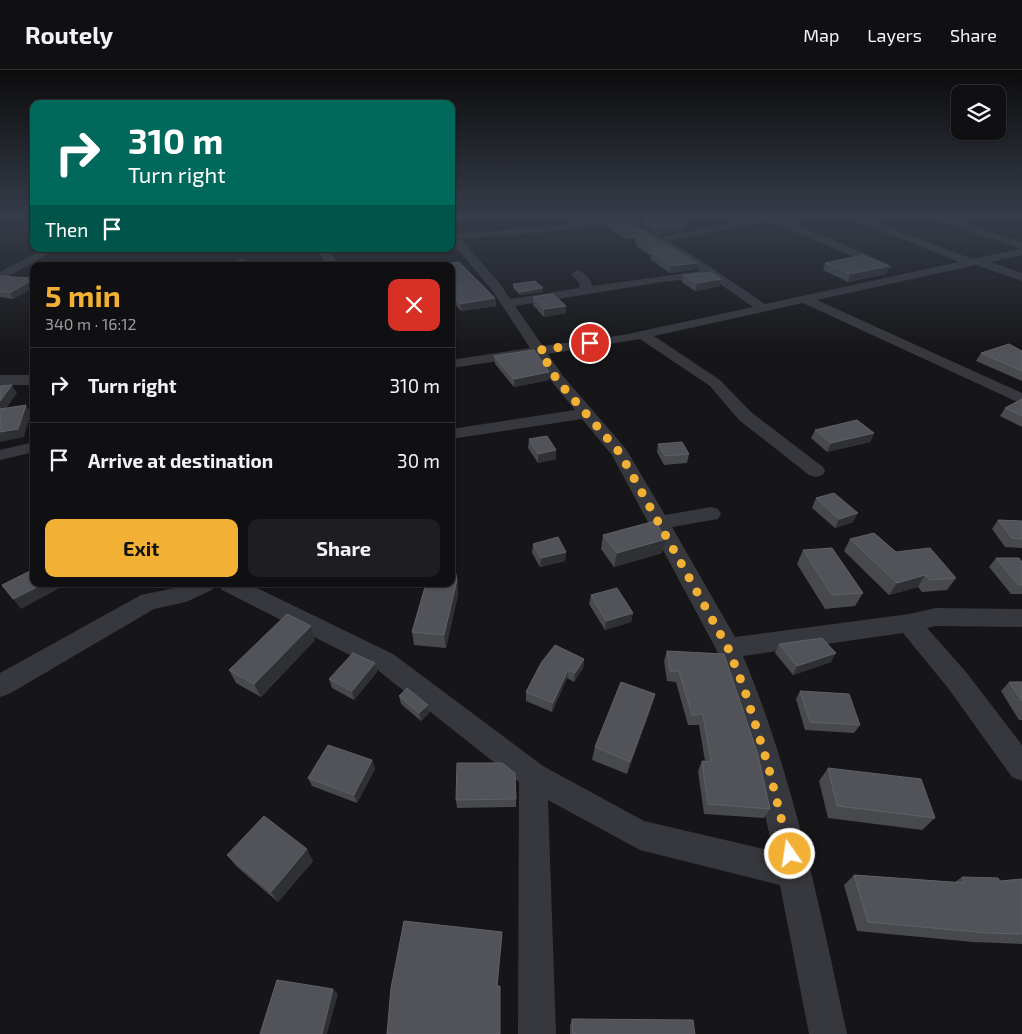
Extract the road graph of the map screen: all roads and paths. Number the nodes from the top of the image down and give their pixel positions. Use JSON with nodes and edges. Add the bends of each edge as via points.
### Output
{"nodes":[{"id":1,"x":28,"y":262,"type":"edge"},
{"id":2,"x":476,"y":262,"type":"edge"},
{"id":3,"x":694,"y":262,"type":"edge"},
{"id":4,"x":874,"y":262,"type":"edge"},
{"id":5,"x":973,"y":262,"type":"joint"},
{"id":6,"x":711,"y":272,"type":"junction"},
{"id":7,"x":578,"y":274,"type":"dead end"},
{"id":8,"x":0,"y":277,"type":"edge"},
{"id":9,"x":908,"y":277,"type":"junction"},
{"id":10,"x":1022,"y":277,"type":"edge"},
{"id":11,"x":585,"y":291,"type":"junction"},
{"id":12,"x":806,"y":300,"type":"junction"},
{"id":13,"x":507,"y":303,"type":"junction"},
{"id":14,"x":764,"y":309,"type":"junction"},
{"id":15,"x":641,"y":334,"type":"junction"},
{"id":16,"x":540,"y":350,"type":"junction"},
{"id":17,"x":455,"y":363,"type":"edge"},
{"id":18,"x":0,"y":380,"type":"edge"},
{"id":19,"x":30,"y":380,"type":"edge"},
{"id":20,"x":1022,"y":399,"type":"edge"},
{"id":21,"x":587,"y":412,"type":"junction"},
{"id":22,"x":455,"y":433,"type":"edge"},
{"id":23,"x":30,"y":448,"type":"edge"},
{"id":24,"x":0,"y":455,"type":"edge"},
{"id":25,"x":816,"y":470,"type":"dead end"},
{"id":26,"x":711,"y":514,"type":"dead end"},
{"id":27,"x":658,"y":523,"type":"junction"},
{"id":28,"x":198,"y":587,"type":"edge"},
{"id":29,"x":236,"y":587,"type":"edge"},
{"id":30,"x":157,"y":592,"type":"edge"},
{"id":31,"x":1022,"y":618,"type":"edge"},
{"id":32,"x":909,"y":623,"type":"junction"},
{"id":33,"x":728,"y":648,"type":"junction"},
{"id":34,"x":0,"y":686,"type":"edge"},
{"id":35,"x":1022,"y":768,"type":"edge"},
{"id":36,"x":533,"y":776,"type":"junction"},
{"id":37,"x":794,"y":872,"type":"junction"},
{"id":38,"x":537,"y":1034,"type":"edge"},
{"id":39,"x":828,"y":1034,"type":"edge"}],
"edges":[{"from":1,"to":8,"type":"street"},
{"from":2,"to":13,"type":"street"},
{"from":3,"to":6,"type":"street"},
{"from":4,"to":9,"type":"street"},
{"from":5,"to":9,"type":"street"},
{"from":5,"to":10,"type":"street"},
{"from":6,"to":11,"type":"street"},
{"from":6,"to":14,"type":"street"},
{"from":7,"to":11,"type":"street","via":[[586,282]]},
{"from":9,"to":12,"type":"street"},
{"from":11,"to":13,"type":"street"},
{"from":12,"to":14,"type":"street"},
{"from":12,"to":20,"type":"street"},
{"from":13,"to":16,"type":"street"},
{"from":14,"to":15,"type":"street"},
{"from":15,"to":16,"type":"street"},
{"from":15,"to":25,"type":"street","via":[[715,383],[745,416]]},
{"from":16,"to":17,"type":"street"},
{"from":16,"to":21,"type":"street","via":[[557,380]]},
{"from":18,"to":19,"type":"street"},
{"from":21,"to":22,"type":"street"},
{"from":21,"to":27,"type":"street","via":[[620,453]]},
{"from":23,"to":24,"type":"street"},
{"from":26,"to":27,"type":"street"},
{"from":27,"to":33,"type":"street"},
{"from":28,"to":30,"type":"street","via":[[178,596]]},
{"from":29,"to":36,"type":"street","via":[[384,661]]},
{"from":30,"to":34,"type":"street"},
{"from":31,"to":32,"type":"street","via":[[936,617]]},
{"from":32,"to":33,"type":"street"},
{"from":32,"to":35,"type":"street","via":[[957,680]]},
{"from":33,"to":37,"type":"street","via":[[768,765]]},
{"from":36,"to":37,"type":"street","via":[[640,835]]},
{"from":36,"to":38,"type":"street"},
{"from":37,"to":39,"type":"street"}]}
